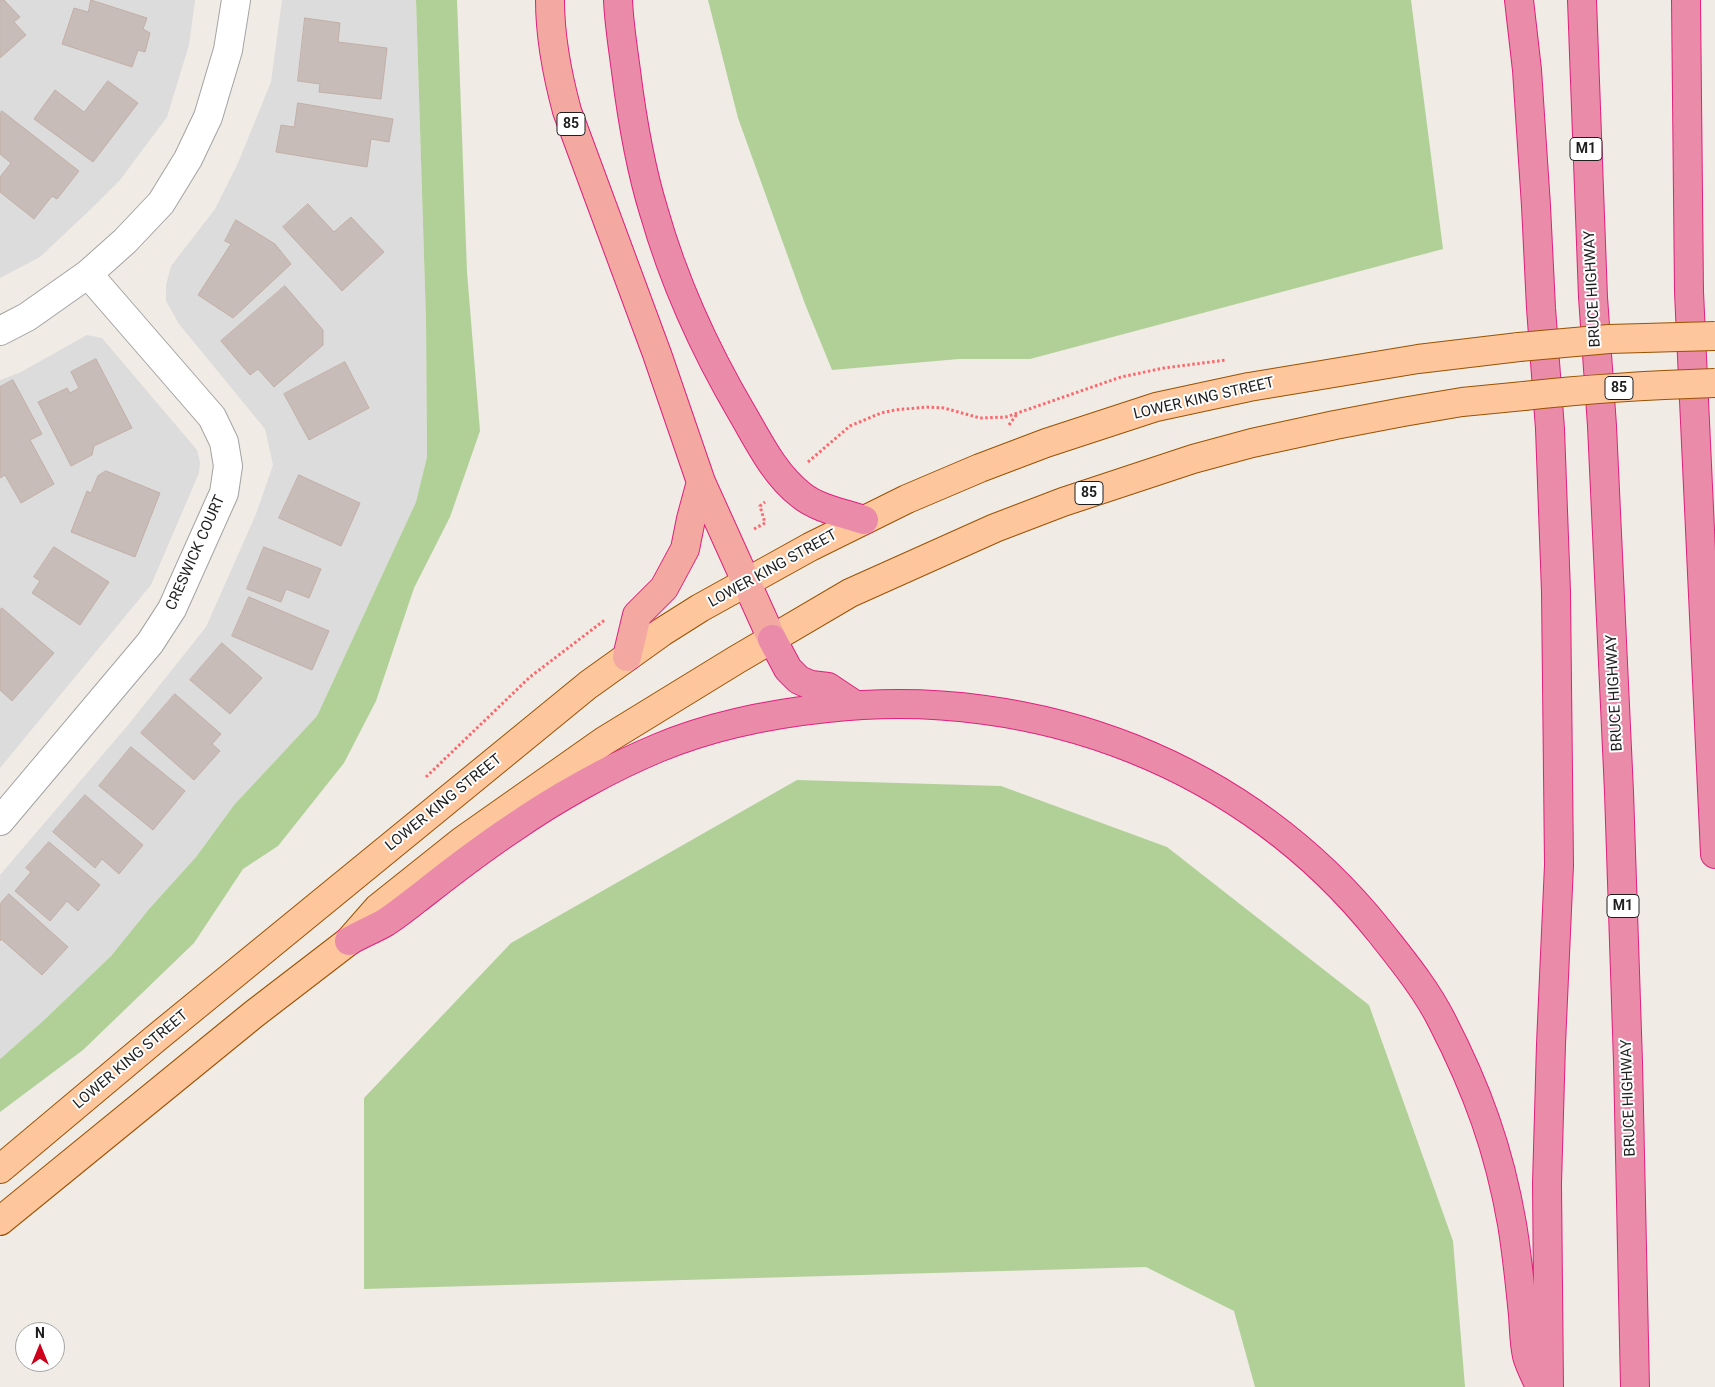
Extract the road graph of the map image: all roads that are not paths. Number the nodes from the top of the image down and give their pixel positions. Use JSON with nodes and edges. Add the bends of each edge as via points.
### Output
{"nodes":[{"id":1,"x":236,"y":0,"type":"edge"},
{"id":2,"x":550,"y":0,"type":"edge"},
{"id":3,"x":618,"y":0,"type":"edge"},
{"id":4,"x":1519,"y":0,"type":"edge"},
{"id":5,"x":1582,"y":0,"type":"edge"},
{"id":6,"x":1686,"y":0,"type":"edge"},
{"id":7,"x":88,"y":274,"type":"junction"},
{"id":8,"x":0,"y":331,"type":"edge"},
{"id":9,"x":1715,"y":336,"type":"edge"},
{"id":10,"x":1715,"y":383,"type":"edge"},
{"id":11,"x":701,"y":482,"type":"junction"},
{"id":12,"x":864,"y":520,"type":"junction"},
{"id":13,"x":747,"y":581,"type":"junction"},
{"id":14,"x":772,"y":639,"type":"junction"},
{"id":15,"x":627,"y":657,"type":"junction"},
{"id":16,"x":854,"y":705,"type":"junction"},
{"id":17,"x":0,"y":821,"type":"edge"},
{"id":18,"x":1715,"y":854,"type":"edge"},
{"id":19,"x":349,"y":940,"type":"junction"},
{"id":20,"x":0,"y":1169,"type":"edge"},
{"id":21,"x":0,"y":1221,"type":"edge"},
{"id":22,"x":1540,"y":1387,"type":"edge"},
{"id":23,"x":1549,"y":1387,"type":"edge"},
{"id":24,"x":1635,"y":1387,"type":"edge"}],
"edges":[{"from":1,"to":7,"type":"street","via":[[228,50],[208,117],[188,159],[161,203],[126,241]]},
{"from":2,"to":11,"type":"highway","number":"85","via":[[553,49],[566,111]]},
{"from":3,"to":12,"type":"highway","via":[[639,156],[668,257],[697,328],[733,397],[780,474],[802,497],[814,504]]},
{"from":4,"to":23,"type":"highway","via":[[1527,70],[1550,429],[1556,592],[1558,865],[1547,1184]]},
{"from":5,"to":24,"type":"highway","name":"BRUCE HIGHWAY","number":"M1","via":[[1593,297],[1619,792]]},
{"from":6,"to":18,"type":"highway","via":[[1689,292]]},
{"from":7,"to":8,"type":"street","via":[[27,317]]},
{"from":7,"to":17,"type":"street","name":"CRESWICK COURT","via":[[212,417],[224,442],[228,466],[224,493],[172,609],[150,643]]},
{"from":9,"to":12,"type":"main road","name":"LOWER KING STREET","bridge":true,"via":[[1610,339],[1418,359],[1249,387],[1156,407],[988,465]]},
{"from":10,"to":14,"type":"main road","number":"85","bridge":true,"via":[[1462,402],[1252,443],[1184,462],[995,528],[850,593]]},
{"from":11,"to":13,"type":"highway","number":"85"},
{"from":11,"to":15,"type":"highway","via":[[685,548],[664,588],[637,615]]},
{"from":12,"to":13,"type":"main road","name":"LOWER KING STREET"},
{"from":13,"to":14,"type":"highway","number":"85"},
{"from":13,"to":15,"type":"main road","name":"LOWER KING STREET"},
{"from":14,"to":16,"type":"highway","via":[[788,669],[799,680],[828,687]]},
{"from":14,"to":19,"type":"main road","via":[[604,740],[522,797],[378,908]]},
{"from":15,"to":20,"type":"main road","name":"LOWER KING STREET","via":[[588,685],[323,901]]},
{"from":16,"to":19,"type":"highway","via":[[752,718],[710,728],[654,749],[563,796],[521,822],[387,921]]},
{"from":16,"to":22,"type":"highway","via":[[950,705],[1001,711],[1140,750],[1212,786],[1255,814],[1328,874],[1360,906],[1422,988],[1440,1016],[1482,1108],[1496,1149],[1513,1227],[1527,1357]]},
{"from":19,"to":21,"type":"main road"}]}
